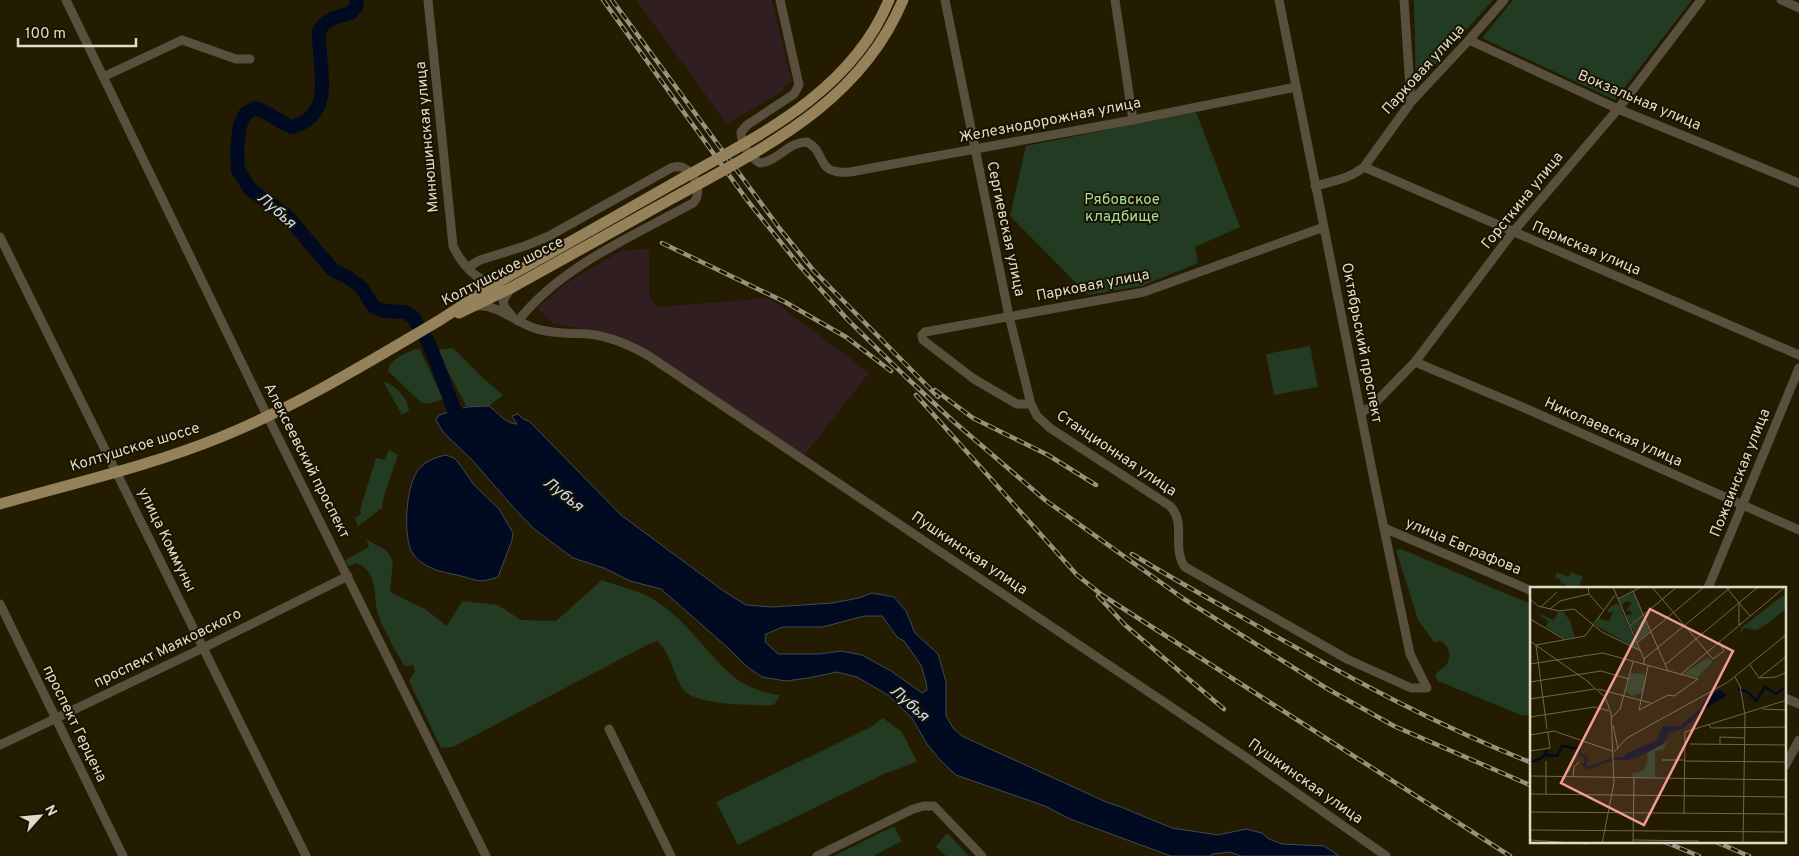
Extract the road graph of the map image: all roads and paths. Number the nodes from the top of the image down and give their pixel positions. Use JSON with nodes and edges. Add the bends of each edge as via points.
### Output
{"nodes":[{"id":1,"x":66,"y":0,"type":"edge"},
{"id":2,"x":428,"y":0,"type":"edge"},
{"id":3,"x":780,"y":0,"type":"edge"},
{"id":4,"x":889,"y":0,"type":"edge"},
{"id":5,"x":903,"y":0,"type":"edge"},
{"id":6,"x":945,"y":0,"type":"edge"},
{"id":7,"x":1115,"y":0,"type":"edge"},
{"id":8,"x":1279,"y":0,"type":"edge"},
{"id":9,"x":1404,"y":0,"type":"edge"},
{"id":10,"x":1504,"y":0,"type":"edge"},
{"id":11,"x":1701,"y":0,"type":"edge"},
{"id":12,"x":1781,"y":0,"type":"edge"},
{"id":13,"x":1799,"y":8,"type":"edge"},
{"id":14,"x":1470,"y":40,"type":"junction"},
{"id":15,"x":250,"y":59,"type":"dead end"},
{"id":16,"x":103,"y":77,"type":"junction"},
{"id":17,"x":1296,"y":87,"type":"junction"},
{"id":18,"x":1410,"y":102,"type":"junction"},
{"id":19,"x":1618,"y":109,"type":"junction"},
{"id":20,"x":1133,"y":120,"type":"junction"},
{"id":21,"x":974,"y":150,"type":"junction"},
{"id":22,"x":1364,"y":166,"type":"junction"},
{"id":23,"x":1799,"y":183,"type":"edge"},
{"id":24,"x":1315,"y":186,"type":"junction"},
{"id":25,"x":1324,"y":227,"type":"junction"},
{"id":26,"x":1513,"y":232,"type":"junction"},
{"id":27,"x":0,"y":238,"type":"edge"},
{"id":28,"x":468,"y":267,"type":"junction"},
{"id":29,"x":505,"y":283,"type":"junction"},
{"id":30,"x":475,"y":302,"type":"junction"},
{"id":31,"x":1009,"y":316,"type":"junction"},
{"id":32,"x":518,"y":321,"type":"junction"},
{"id":33,"x":1799,"y":355,"type":"edge"},
{"id":34,"x":1415,"y":362,"type":"junction"},
{"id":35,"x":1799,"y":368,"type":"edge"},
{"id":36,"x":1031,"y":404,"type":"junction"},
{"id":37,"x":1361,"y":413,"type":"junction"},
{"id":38,"x":268,"y":416,"type":"junction"},
{"id":39,"x":117,"y":472,"type":"junction"},
{"id":40,"x":0,"y":504,"type":"edge"},
{"id":41,"x":1743,"y":506,"type":"junction"},
{"id":42,"x":1384,"y":528,"type":"junction"},
{"id":43,"x":1799,"y":530,"type":"edge"},
{"id":44,"x":348,"y":576,"type":"junction"},
{"id":45,"x":1708,"y":587,"type":"edge"},
{"id":46,"x":1530,"y":590,"type":"edge"},
{"id":47,"x":0,"y":604,"type":"edge"},
{"id":48,"x":203,"y":648,"type":"junction"},
{"id":49,"x":1427,"y":688,"type":"joint"},
{"id":50,"x":1786,"y":698,"type":"edge"},
{"id":51,"x":1799,"y":704,"type":"edge"},
{"id":52,"x":56,"y":718,"type":"junction"},
{"id":53,"x":609,"y":729,"type":"dead end"},
{"id":54,"x":1799,"y":740,"type":"edge"},
{"id":55,"x":0,"y":745,"type":"edge"},
{"id":56,"x":1786,"y":764,"type":"edge"},
{"id":57,"x":123,"y":856,"type":"edge"},
{"id":58,"x":306,"y":856,"type":"edge"},
{"id":59,"x":486,"y":856,"type":"edge"},
{"id":60,"x":671,"y":856,"type":"edge"},
{"id":61,"x":817,"y":856,"type":"edge"},
{"id":62,"x":982,"y":856,"type":"edge"},
{"id":63,"x":1386,"y":856,"type":"edge"}],
"edges":[{"from":1,"to":16,"type":"street","name":"Алексеевский проспект"},
{"from":2,"to":28,"type":"street","name":"Минюшинская улица","via":[[450,235],[455,252]]},
{"from":3,"to":21,"type":"street","name":"Железнодорожная улица","via":[[799,86],[794,94],[741,132],[751,156],[760,163],[802,142],[812,144],[821,162],[839,172]]},
{"from":4,"to":29,"type":"main road","name":"Колтушское шоссе","bridge":true,"via":[[872,32],[854,56],[808,103],[741,146]]},
{"from":5,"to":29,"type":"main road","name":"Колтушское шоссе","bridge":true,"via":[[882,40],[863,66],[835,97],[792,130],[747,157]]},
{"from":6,"to":21,"type":"street","name":"Сергиевская улица"},
{"from":7,"to":20,"type":"street"},
{"from":8,"to":17,"type":"street","name":"Октябрьский проспект"},
{"from":9,"to":18,"type":"street"},
{"from":10,"to":14,"type":"street","name":"Парковая улица"},
{"from":11,"to":19,"type":"street","name":"Горсткина улица"},
{"from":12,"to":13,"type":"street"},
{"from":14,"to":18,"type":"street","name":"Парковая улица"},
{"from":14,"to":19,"type":"street","name":"Вокзальная улица"},
{"from":15,"to":16,"type":"street","via":[[236,59],[185,38]]},
{"from":16,"to":38,"type":"street","name":"Алексеевский проспект"},
{"from":17,"to":20,"type":"street","name":"Железнодорожная улица"},
{"from":17,"to":24,"type":"street","name":"Октябрьский проспект"},
{"from":18,"to":22,"type":"street","name":"Парковая улица"},
{"from":19,"to":23,"type":"street","name":"Вокзальная улица"},
{"from":19,"to":26,"type":"street","name":"Горсткина улица"},
{"from":20,"to":21,"type":"street","name":"Железнодорожная улица"},
{"from":21,"to":31,"type":"street","name":"Сергиевская улица"},
{"from":22,"to":24,"type":"street","name":"Парковая улица","via":[[1344,179]]},
{"from":22,"to":26,"type":"street","name":"Пермская улица"},
{"from":24,"to":25,"type":"street","name":"Октябрьский проспект"},
{"from":25,"to":31,"type":"street","name":"Парковая улица","via":[[1144,292]]},
{"from":25,"to":37,"type":"street","name":"Октябрьский проспект"},
{"from":26,"to":33,"type":"street","name":"Пермская улица"},
{"from":26,"to":34,"type":"street","name":"Горсткина улица"},
{"from":27,"to":39,"type":"street","name":"улица Коммуны"},
{"from":28,"to":29,"type":"street","name":"Минюшинская улица","via":[[484,281]]},
{"from":28,"to":30,"type":"street","name":"Минюшинская улица","via":[[476,285]]},
{"from":28,"to":32,"type":"street","via":[[548,236],[676,166],[688,170],[698,186],[697,200],[575,270],[544,293]]},
{"from":29,"to":30,"type":"main road","name":"Колтушское шоссе"},
{"from":29,"to":32,"type":"street","name":"Пушкинская улица","via":[[504,308]]},
{"from":30,"to":32,"type":"street","name":"Пушкинская улица"},
{"from":30,"to":38,"type":"main road","name":"Колтушское шоссе"},
{"from":31,"to":36,"type":"street","name":"Сергиевская улица"},
{"from":31,"to":36,"type":"street","name":"Парковая улица","via":[[922,335],[924,340],[974,379],[1017,404]]},
{"from":32,"to":63,"type":"street","name":"Пушкинская улица","via":[[550,332],[607,337],[649,356],[1240,753]]},
{"from":34,"to":37,"type":"street","name":"Горсткина улица"},
{"from":34,"to":41,"type":"street","name":"Николаевская улица"},
{"from":35,"to":41,"type":"street","name":"Пожвинская улица"},
{"from":36,"to":49,"type":"street","name":"Станционная улица","via":[[1037,416],[1050,428],[1176,512],[1179,518],[1178,552],[1185,566],[1347,659],[1411,688]]},
{"from":37,"to":42,"type":"street","name":"Октябрьский проспект"},
{"from":38,"to":39,"type":"main road","name":"Колтушское шоссе","via":[[207,442]]},
{"from":38,"to":44,"type":"street","name":"Алексеевский проспект"},
{"from":39,"to":40,"type":"main road","name":"Колтушское шоссе"},
{"from":39,"to":48,"type":"street","name":"улица Коммуны"},
{"from":41,"to":43,"type":"street","name":"Николаевская улица"},
{"from":41,"to":45,"type":"street","name":"Пожвинская улица"},
{"from":42,"to":46,"type":"street","name":"улица Евграфова"},
{"from":42,"to":49,"type":"street","name":"Октябрьский проспект","via":[[1410,654]]},
{"from":44,"to":48,"type":"street","name":"проспект Маяковского"},
{"from":44,"to":59,"type":"street","name":"Алексеевский проспект"},
{"from":47,"to":52,"type":"street","name":"проспект Герцена"},
{"from":48,"to":52,"type":"street","name":"проспект Маяковского"},
{"from":48,"to":58,"type":"street","name":"улица Коммуны"},
{"from":50,"to":51,"type":"street"},
{"from":52,"to":55,"type":"street","name":"проспект Маяковского"},
{"from":52,"to":57,"type":"street","name":"проспект Герцена"},
{"from":53,"to":60,"type":"street"},
{"from":54,"to":56,"type":"street"},
{"from":61,"to":62,"type":"street","via":[[924,806],[934,806]]}]}
